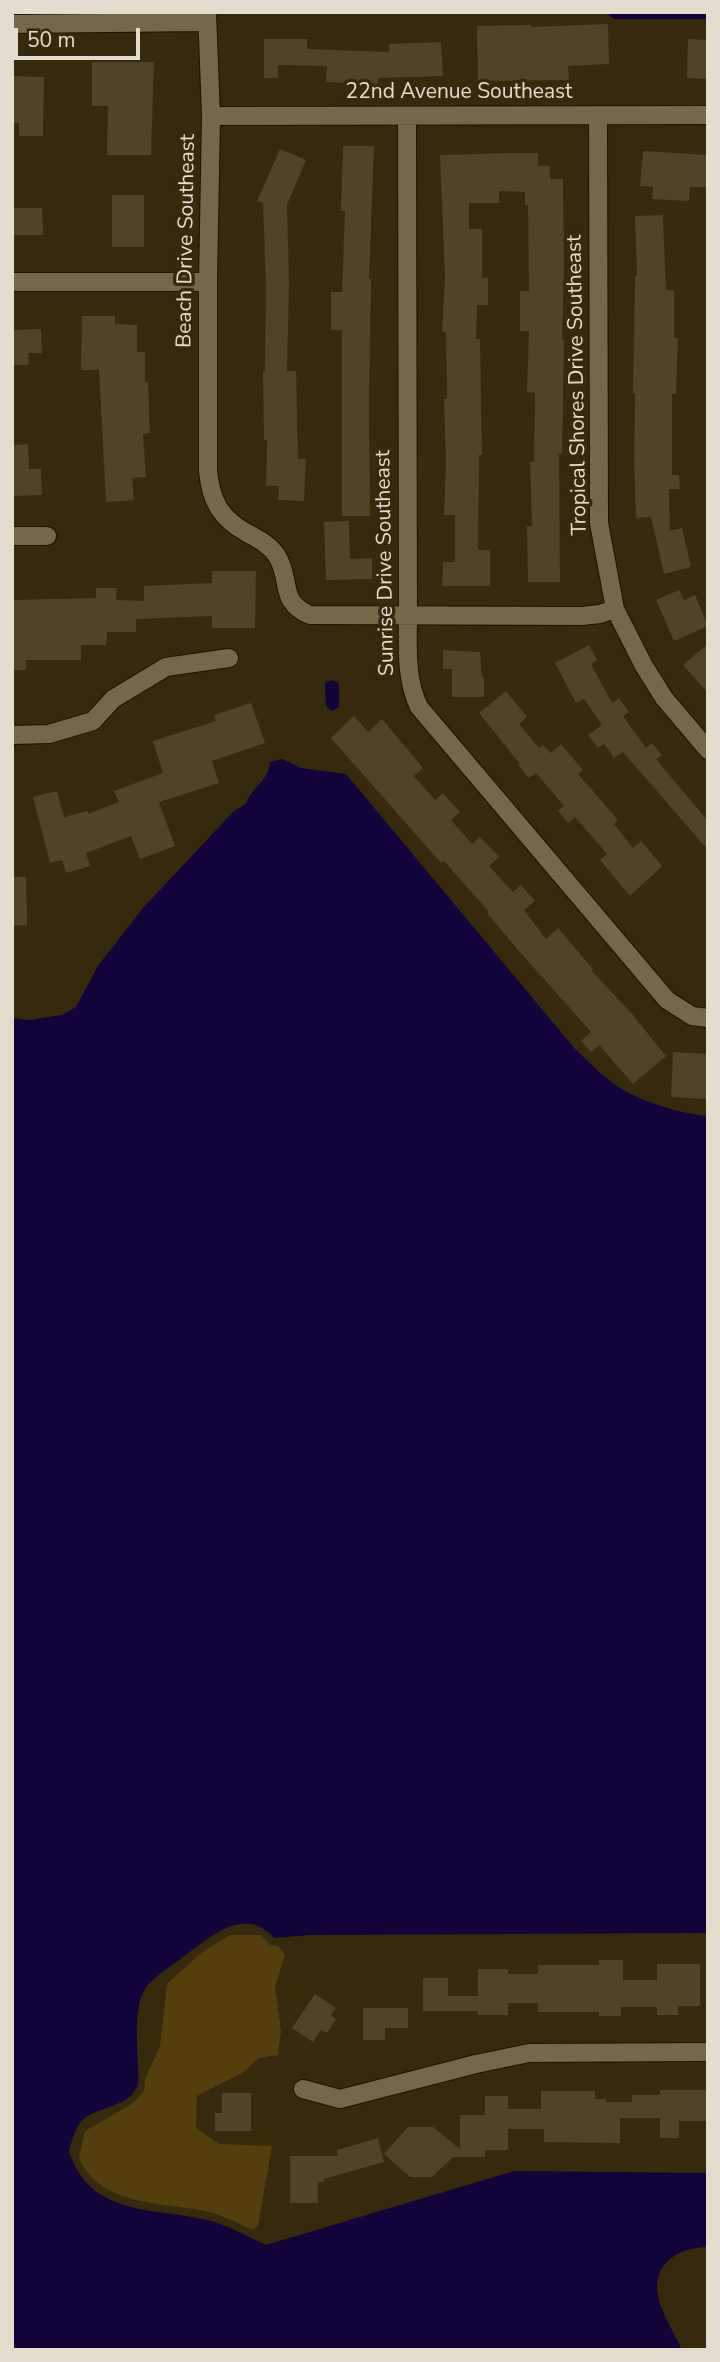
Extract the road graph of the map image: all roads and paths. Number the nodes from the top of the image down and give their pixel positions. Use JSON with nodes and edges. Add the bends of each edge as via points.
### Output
{"nodes":[{"id":1,"x":207,"y":17,"type":"edge"},
{"id":2,"x":44,"y":18,"type":"edge"},
{"id":3,"x":12,"y":24,"type":"edge"},
{"id":4,"x":708,"y":115,"type":"edge"},
{"id":5,"x":211,"y":116,"type":"junction"},
{"id":6,"x":598,"y":116,"type":"junction"},
{"id":7,"x":407,"y":117,"type":"junction"},
{"id":8,"x":12,"y":282,"type":"edge"},
{"id":9,"x":208,"y":282,"type":"junction"},
{"id":10,"x":12,"y":536,"type":"edge"},
{"id":11,"x":47,"y":536,"type":"dead end"},
{"id":12,"x":615,"y":609,"type":"junction"},
{"id":13,"x":408,"y":614,"type":"junction"},
{"id":14,"x":229,"y":658,"type":"dead end"},
{"id":15,"x":12,"y":735,"type":"edge"},
{"id":16,"x":708,"y":750,"type":"edge"},
{"id":17,"x":708,"y":1018,"type":"edge"},
{"id":18,"x":708,"y":2052,"type":"edge"},
{"id":19,"x":303,"y":2089,"type":"dead end"}],
"edges":[{"from":1,"to":2,"type":"street"},
{"from":1,"to":5,"type":"street","name":"Beach Drive Southeast"},
{"from":2,"to":3,"type":"street"},
{"from":4,"to":6,"type":"street","name":"22nd Avenue Southeast"},
{"from":5,"to":7,"type":"street","name":"22nd Avenue Southeast"},
{"from":5,"to":9,"type":"street","name":"Beach Drive Southeast"},
{"from":6,"to":7,"type":"street","name":"22nd Avenue Southeast"},
{"from":6,"to":12,"type":"street","name":"Tropical Shores Drive Southeast","via":[[599,523]]},
{"from":7,"to":13,"type":"street","name":"Sunrise Drive Southeast"},
{"from":8,"to":9,"type":"street"},
{"from":9,"to":13,"type":"street","name":"Beach Drive Southeast","via":[[208,471],[210,492],[219,510],[278,557],[291,603],[300,611],[310,615]]},
{"from":10,"to":11,"type":"street"},
{"from":12,"to":13,"type":"street","name":"Beach Drive Southeast","via":[[582,616]]},
{"from":12,"to":16,"type":"street","name":"Tropical Shores Drive Southeast","via":[[664,698]]},
{"from":13,"to":17,"type":"street","name":"Sunrise Drive Southeast","via":[[409,680],[419,707],[667,1000],[692,1016]]},
{"from":14,"to":15,"type":"street","via":[[166,667],[113,699],[93,721],[50,734]]},
{"from":18,"to":19,"type":"street","via":[[529,2053],[340,2099]]}]}
